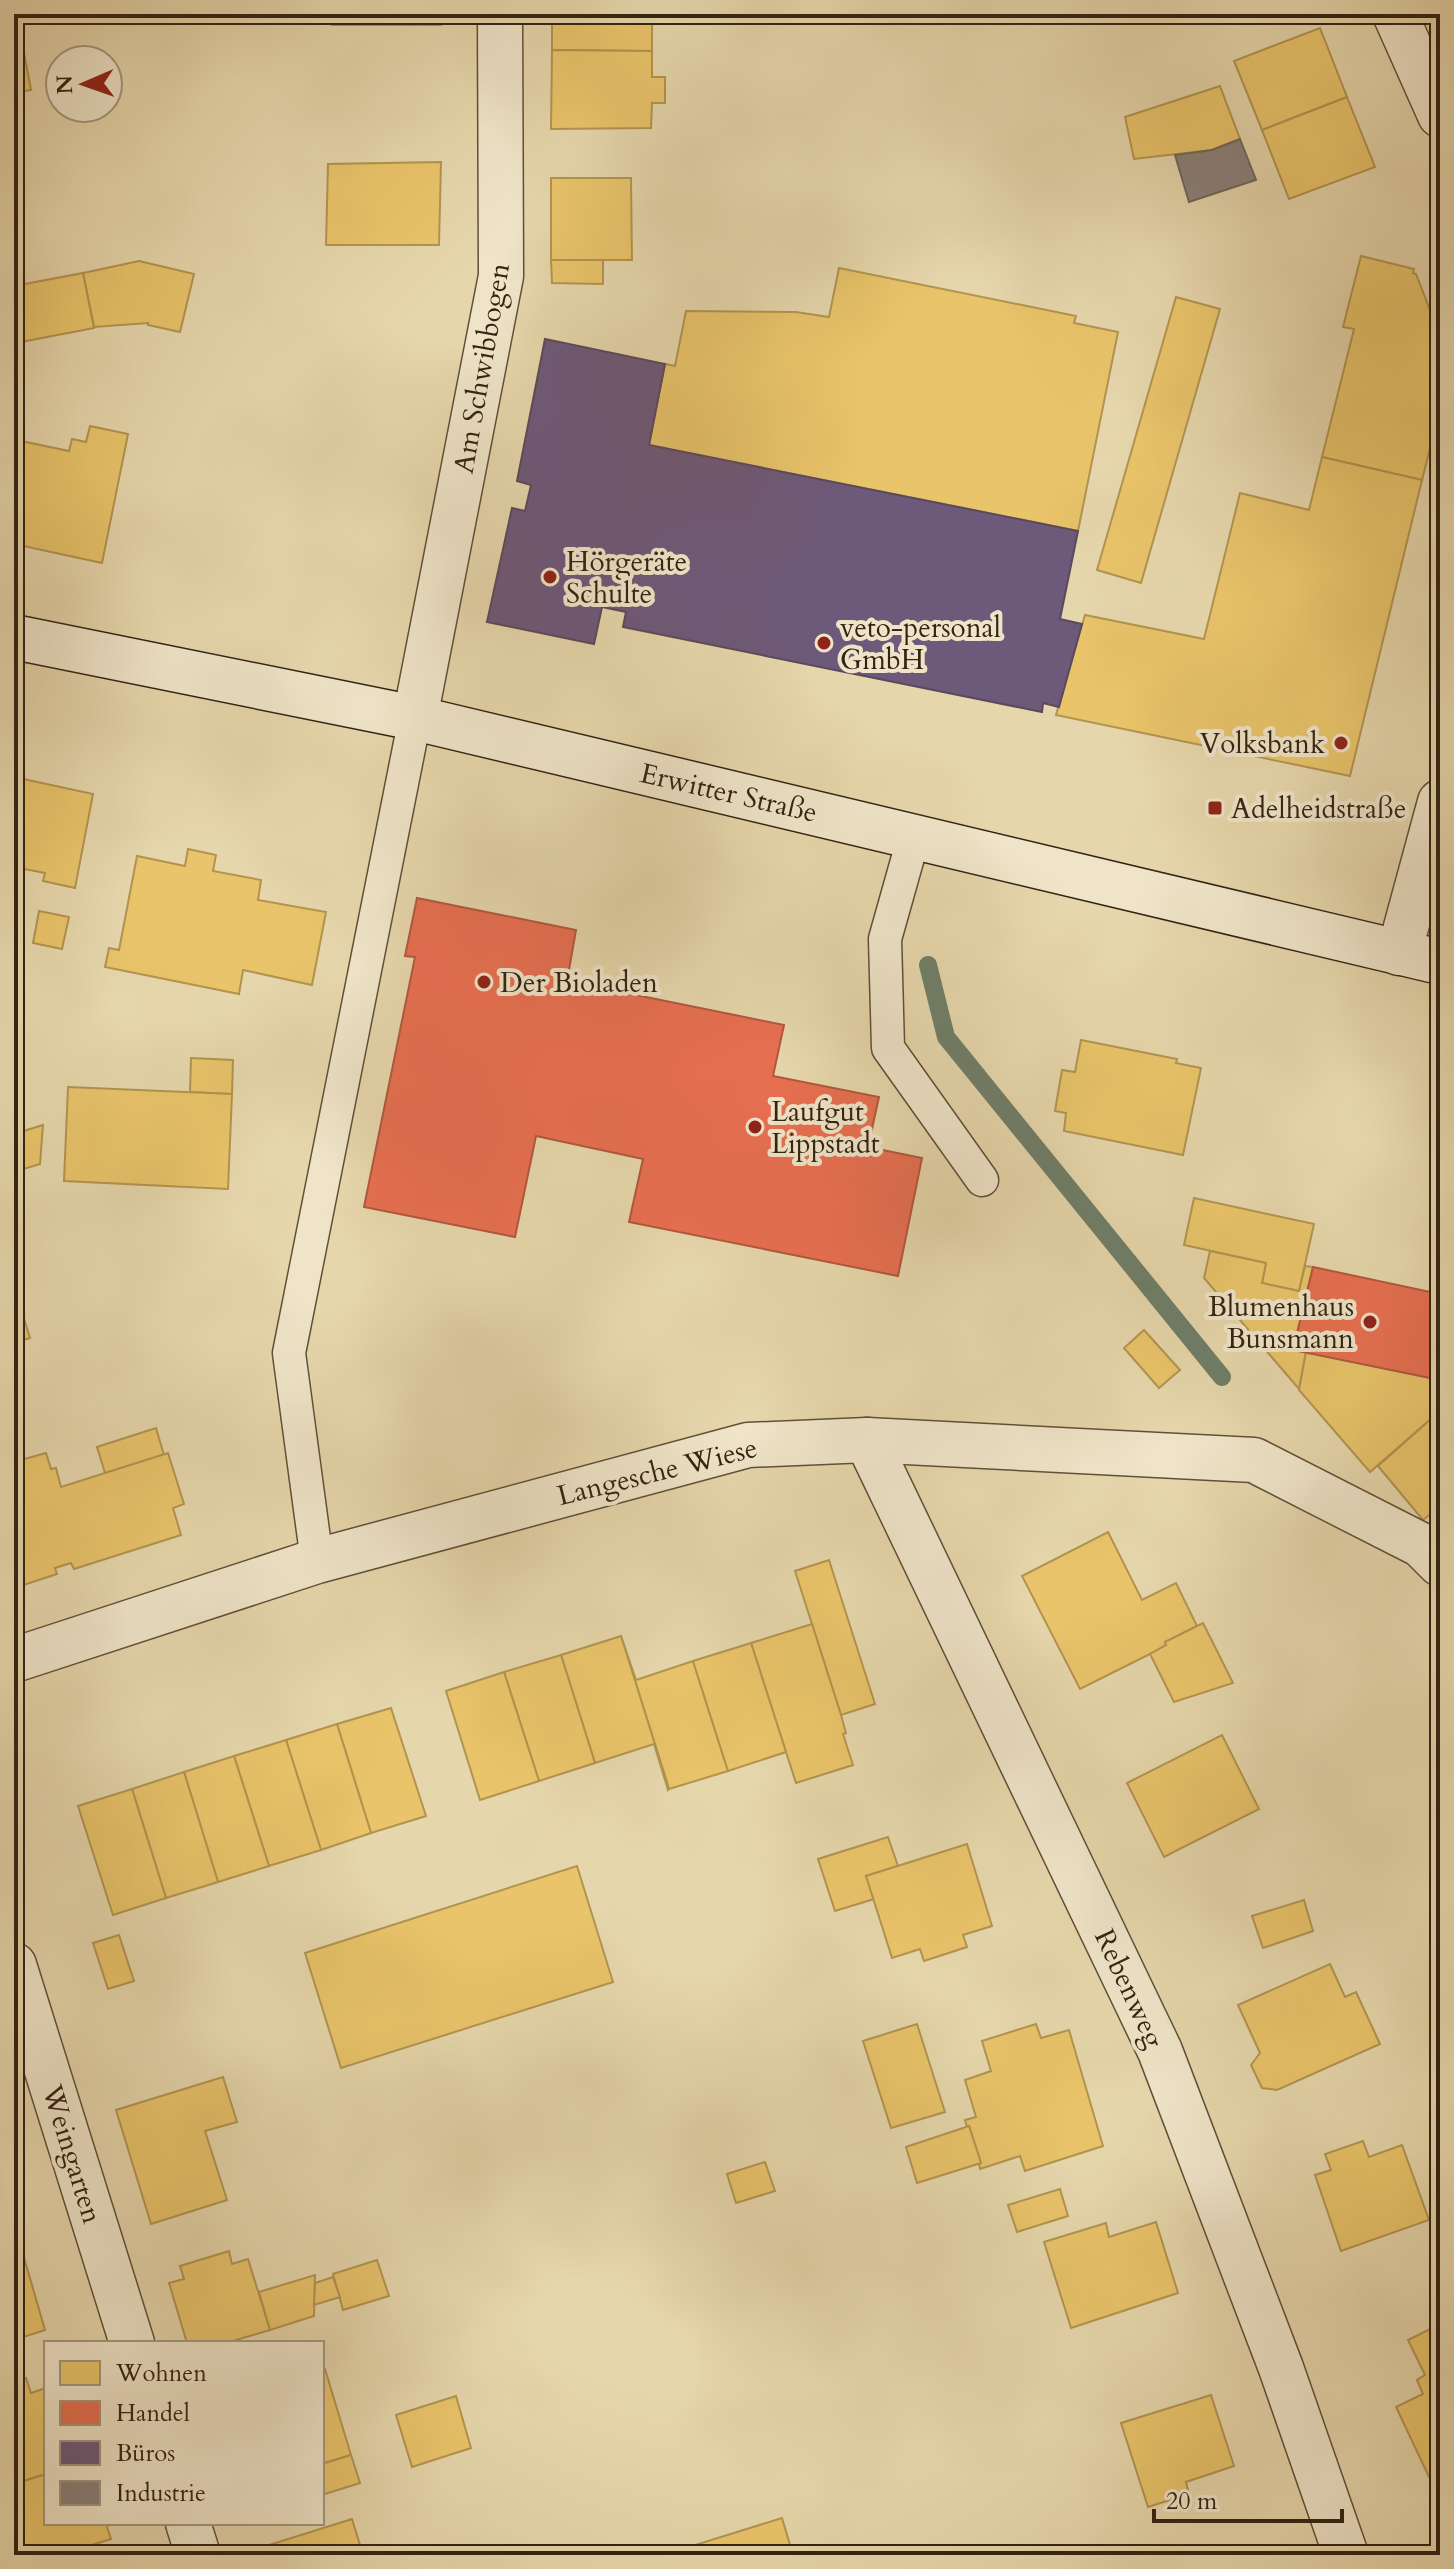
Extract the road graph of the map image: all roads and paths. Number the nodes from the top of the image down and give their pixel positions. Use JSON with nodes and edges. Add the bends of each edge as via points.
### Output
{"nodes":[{"id":1,"x":500,"y":14,"type":"edge"},
{"id":2,"x":1395,"y":14,"type":"edge"},
{"id":3,"x":1440,"y":115,"type":"edge"},
{"id":4,"x":14,"y":637,"type":"edge"},
{"id":5,"x":415,"y":718,"type":"junction"},
{"id":6,"x":1440,"y":802,"type":"edge"},
{"id":7,"x":914,"y":836,"type":"junction"},
{"id":8,"x":1420,"y":958,"type":"edge"},
{"id":9,"x":982,"y":1180,"type":"dead end"},
{"id":10,"x":867,"y":1440,"type":"junction"},
{"id":11,"x":317,"y":1561,"type":"junction"},
{"id":12,"x":1440,"y":1564,"type":"edge"},
{"id":13,"x":14,"y":1660,"type":"edge"},
{"id":14,"x":14,"y":1965,"type":"edge"},
{"id":15,"x":131,"y":2341,"type":"edge"},
{"id":16,"x":189,"y":2525,"type":"edge"},
{"id":17,"x":198,"y":2555,"type":"edge"},
{"id":18,"x":1346,"y":2555,"type":"edge"}],
"edges":[{"from":1,"to":5,"type":"street","name":"Am Schwibbogen","via":[[501,276]]},
{"from":2,"to":3,"type":"street"},
{"from":4,"to":5,"type":"street","name":"Erwitter Straße"},
{"from":5,"to":7,"type":"street","name":"Erwitter Straße"},
{"from":5,"to":11,"type":"lane","via":[[289,1353]]},
{"from":6,"to":8,"type":"street"},
{"from":7,"to":8,"type":"street","name":"Erwitter Straße"},
{"from":7,"to":9,"type":"lane","via":[[885,939],[888,1048]]},
{"from":10,"to":11,"type":"street","name":"Langesche Wiese","via":[[748,1445]]},
{"from":10,"to":12,"type":"street","name":"Langesche Wiese","via":[[1254,1460],[1421,1545]]},
{"from":10,"to":18,"type":"street","name":"Rebenweg","via":[[1160,2051]]},
{"from":11,"to":13,"type":"street","name":"Langesche Wiese"},
{"from":14,"to":15,"type":"street","name":"Weingarten"},
{"from":16,"to":17,"type":"street"}]}
